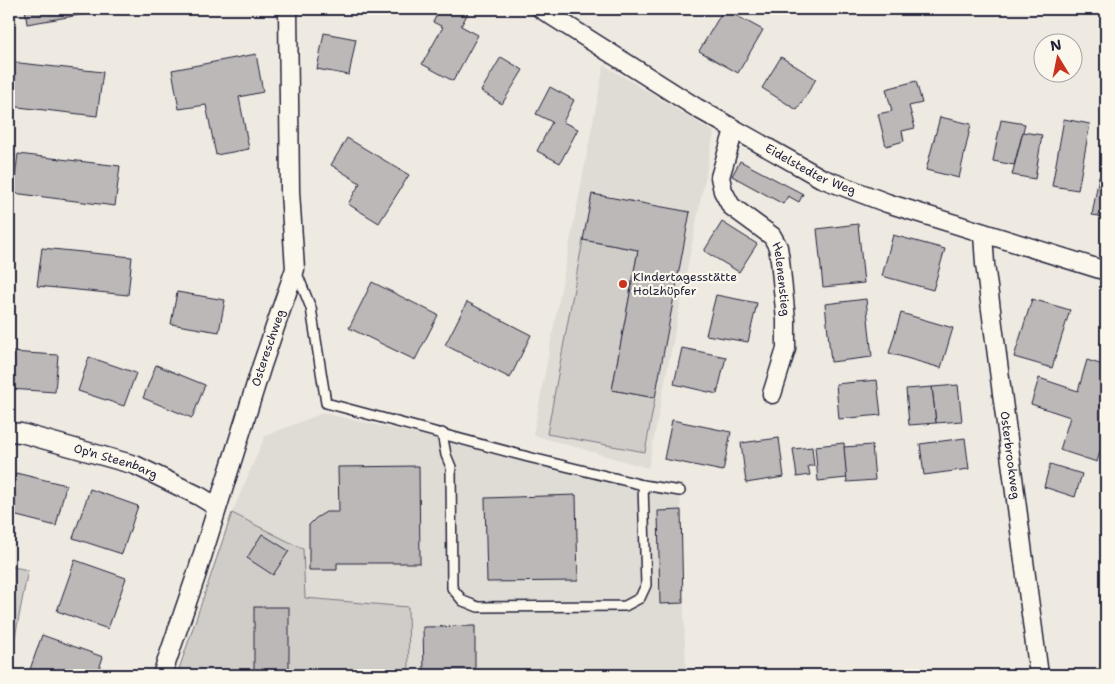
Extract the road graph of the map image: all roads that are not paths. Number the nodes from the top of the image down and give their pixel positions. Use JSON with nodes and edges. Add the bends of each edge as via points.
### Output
{"nodes":[{"id":1,"x":288,"y":9,"type":"edge"},
{"id":2,"x":541,"y":9,"type":"edge"},
{"id":3,"x":734,"y":130,"type":"junction"},
{"id":4,"x":983,"y":233,"type":"junction"},
{"id":5,"x":294,"y":269,"type":"junction"},
{"id":6,"x":1106,"y":272,"type":"edge"},
{"id":7,"x":772,"y":394,"type":"dead end"},
{"id":8,"x":9,"y":432,"type":"edge"},
{"id":9,"x":442,"y":433,"type":"junction"},
{"id":10,"x":643,"y":485,"type":"junction"},
{"id":11,"x":680,"y":491,"type":"dead end"},
{"id":12,"x":218,"y":507,"type":"junction"},
{"id":13,"x":162,"y":675,"type":"edge"},
{"id":14,"x":1039,"y":675,"type":"edge"}],
"edges":[{"from":1,"to":5,"type":"street","name":"Ostereschweg"},
{"from":2,"to":3,"type":"street","name":"Eidelstedter Weg"},
{"from":3,"to":4,"type":"street","name":"Eidelstedter Weg","via":[[821,178]]},
{"from":3,"to":7,"type":"street","name":"Helenenstieg","via":[[720,177],[723,192],[732,206],[772,236],[780,260],[786,349]]},
{"from":4,"to":6,"type":"street","name":"Eidelstedter Weg"},
{"from":4,"to":14,"type":"street","name":"Osterbrookweg"},
{"from":5,"to":9,"type":"lane","via":[[311,308],[326,404]]},
{"from":5,"to":12,"type":"street","name":"Ostereschweg"},
{"from":8,"to":12,"type":"street","name":"Op'n Steenbarg","via":[[135,465]]},
{"from":9,"to":10,"type":"lane"},
{"from":9,"to":10,"type":"lane","via":[[451,467],[452,588],[463,601],[478,607],[625,606],[640,598],[646,585]]},
{"from":10,"to":11,"type":"lane"},
{"from":12,"to":13,"type":"street","name":"Ostereschweg"}]}
